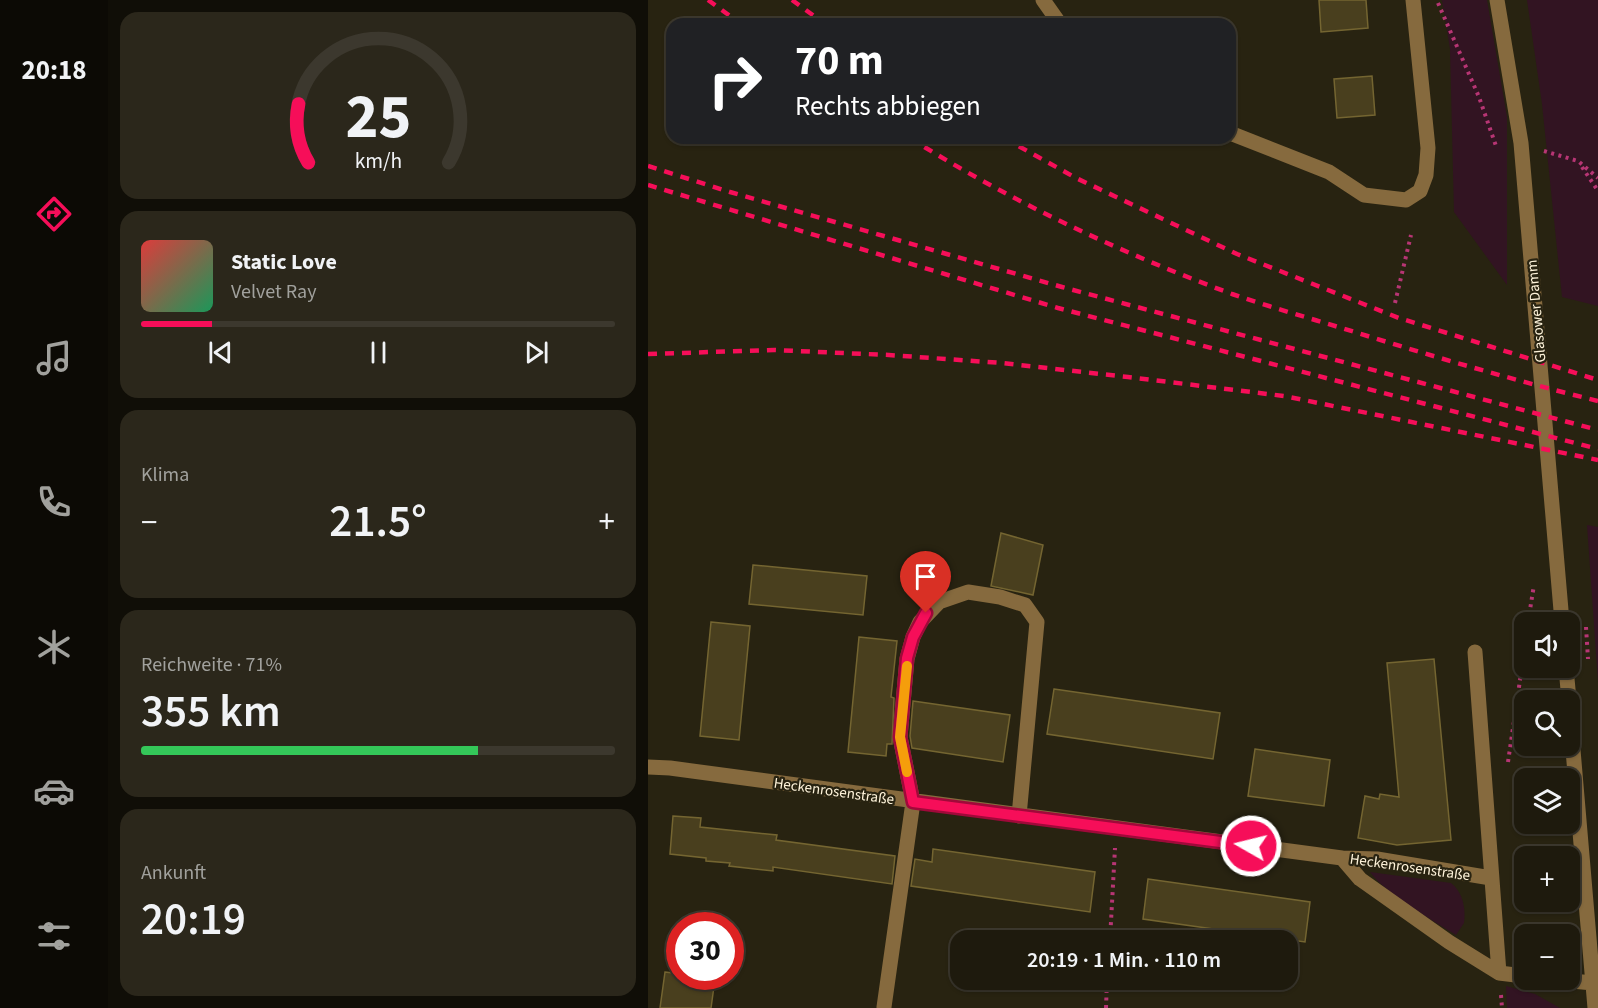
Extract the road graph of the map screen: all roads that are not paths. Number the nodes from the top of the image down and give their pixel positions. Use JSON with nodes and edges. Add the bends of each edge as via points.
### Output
{"nodes":[{"id":1,"x":1043,"y":0,"type":"edge"},
{"id":2,"x":1413,"y":0,"type":"edge"},
{"id":3,"x":1497,"y":0,"type":"edge"},
{"id":4,"x":1056,"y":18,"type":"edge"},
{"id":5,"x":1236,"y":135,"type":"edge"},
{"id":6,"x":1561,"y":612,"type":"edge"},
{"id":7,"x":1475,"y":652,"type":"dead end"},
{"id":8,"x":1574,"y":756,"type":"edge"},
{"id":9,"x":648,"y":767,"type":"edge"},
{"id":10,"x":913,"y":802,"type":"junction"},
{"id":11,"x":1018,"y":816,"type":"junction"},
{"id":12,"x":1341,"y":858,"type":"junction"},
{"id":13,"x":1491,"y":878,"type":"junction"},
{"id":14,"x":1499,"y":973,"type":"junction"},
{"id":15,"x":1514,"y":975,"type":"edge"},
{"id":16,"x":1580,"y":982,"type":"edge"},
{"id":17,"x":1593,"y":983,"type":"junction"},
{"id":18,"x":884,"y":1007,"type":"edge"},
{"id":19,"x":1595,"y":1008,"type":"edge"}],
"edges":[{"from":1,"to":4,"type":"street"},
{"from":2,"to":5,"type":"street","via":[[1428,148],[1420,191],[1406,200],[1364,195],[1329,172]]},
{"from":3,"to":6,"type":"street","name":"Glasower Damm","via":[[1521,143]]},
{"from":7,"to":13,"type":"street"},
{"from":8,"to":17,"type":"street"},
{"from":9,"to":10,"type":"street","name":"Heckenrosenstraße"},
{"from":10,"to":11,"type":"street","name":"Heckenrosenstraße"},
{"from":10,"to":11,"type":"street","via":[[900,737],[907,658],[913,637],[920,622],[939,602],[977,592],[1025,605],[1037,622]]},
{"from":10,"to":18,"type":"street"},
{"from":11,"to":12,"type":"street","name":"Heckenrosenstraße"},
{"from":12,"to":13,"type":"street","name":"Heckenrosenstraße","via":[[1377,859]]},
{"from":12,"to":14,"type":"street","name":"Heckenrosenstraße","via":[[1360,879]]},
{"from":13,"to":14,"type":"street","name":"Heckenrosenstraße"},
{"from":14,"to":15,"type":"street","name":"Heckenrosenstraße"},
{"from":16,"to":17,"type":"street"},
{"from":17,"to":19,"type":"street"}]}
